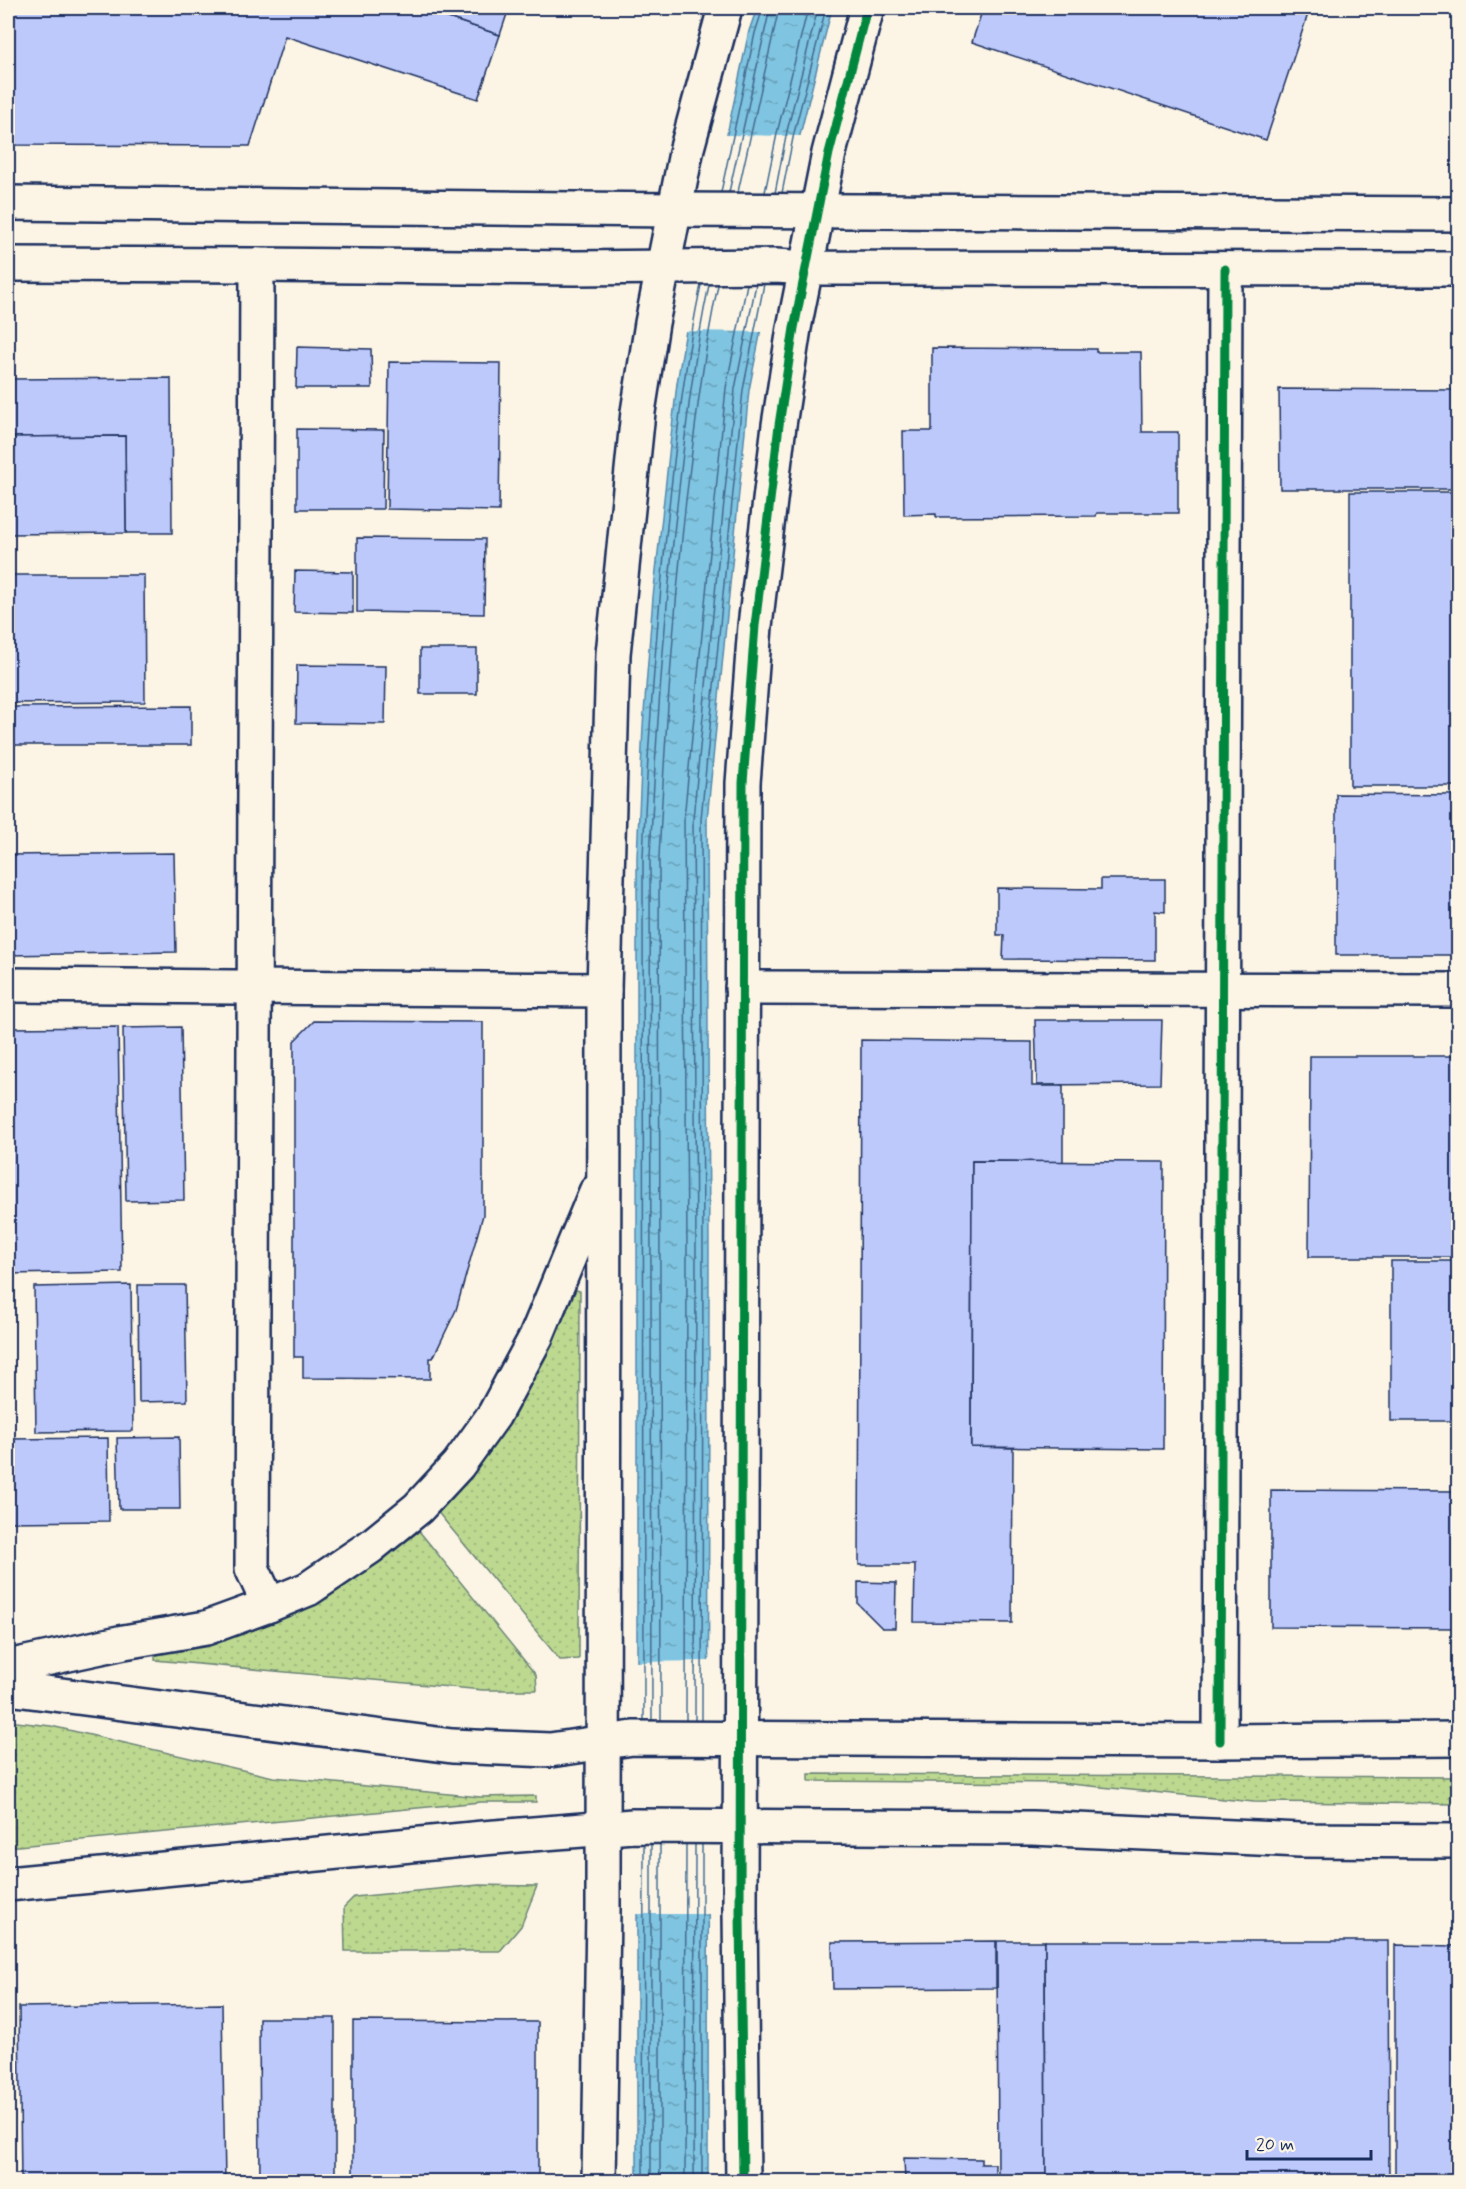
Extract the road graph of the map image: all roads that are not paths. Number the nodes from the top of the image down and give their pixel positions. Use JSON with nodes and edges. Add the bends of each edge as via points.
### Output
{"nodes":[{"id":1,"x":725,"y":8,"type":"edge"},
{"id":2,"x":867,"y":8,"type":"edge"},
{"id":3,"x":8,"y":203,"type":"edge"},
{"id":4,"x":674,"y":210,"type":"junction"},
{"id":5,"x":803,"y":211,"type":"junction"},
{"id":6,"x":1458,"y":214,"type":"edge"},
{"id":7,"x":8,"y":264,"type":"edge"},
{"id":8,"x":257,"y":264,"type":"junction"},
{"id":9,"x":663,"y":267,"type":"junction"},
{"id":10,"x":791,"y":267,"type":"junction"},
{"id":11,"x":1225,"y":269,"type":"junction"},
{"id":12,"x":1458,"y":269,"type":"edge"},
{"id":13,"x":8,"y":985,"type":"edge"},
{"id":14,"x":253,"y":988,"type":"junction"},
{"id":15,"x":742,"y":988,"type":"junction"},
{"id":16,"x":604,"y":990,"type":"junction"},
{"id":17,"x":1222,"y":990,"type":"junction"},
{"id":18,"x":1458,"y":990,"type":"edge"},
{"id":19,"x":602,"y":1176,"type":"junction"},
{"id":20,"x":269,"y":1605,"type":"junction"},
{"id":21,"x":8,"y":1667,"type":"edge"},
{"id":22,"x":8,"y":1688,"type":"edge"},
{"id":23,"x":726,"y":1739,"type":"junction"},
{"id":24,"x":1458,"y":1739,"type":"edge"},
{"id":25,"x":618,"y":1740,"type":"junction"},
{"id":26,"x":1220,"y":1741,"type":"junction"},
{"id":27,"x":618,"y":1827,"type":"junction"},
{"id":28,"x":726,"y":1827,"type":"junction"},
{"id":29,"x":1458,"y":1841,"type":"edge"},
{"id":30,"x":8,"y":1884,"type":"edge"},
{"id":31,"x":599,"y":2181,"type":"edge"},
{"id":32,"x":743,"y":2181,"type":"edge"}],
"edges":[{"from":1,"to":4,"type":"street"},
{"from":2,"to":5,"type":"street","via":[[829,153]]},
{"from":3,"to":4,"type":"street"},
{"from":4,"to":5,"type":"street"},
{"from":4,"to":9,"type":"street"},
{"from":5,"to":6,"type":"street"},
{"from":5,"to":10,"type":"street"},
{"from":7,"to":8,"type":"street"},
{"from":8,"to":9,"type":"street"},
{"from":8,"to":14,"type":"street"},
{"from":9,"to":10,"type":"street"},
{"from":9,"to":16,"type":"street","via":[[638,412],[613,654]]},
{"from":10,"to":11,"type":"street"},
{"from":10,"to":15,"type":"street","via":[[794,328],[755,626],[742,783]]},
{"from":11,"to":12,"type":"street"},
{"from":11,"to":17,"type":"street"},
{"from":13,"to":14,"type":"street"},
{"from":14,"to":16,"type":"street"},
{"from":14,"to":20,"type":"street","via":[[252,1568]]},
{"from":15,"to":17,"type":"street"},
{"from":15,"to":23,"type":"street"},
{"from":16,"to":19,"type":"street"},
{"from":17,"to":18,"type":"street"},
{"from":17,"to":26,"type":"street"},
{"from":19,"to":20,"type":"street","via":[[536,1338],[494,1415],[458,1465],[418,1508],[370,1547],[308,1589]]},
{"from":19,"to":25,"type":"street"},
{"from":20,"to":21,"type":"street","via":[[206,1628]]},
{"from":22,"to":25,"type":"street","via":[[452,1746],[550,1750]]},
{"from":23,"to":25,"type":"street"},
{"from":23,"to":26,"type":"street"},
{"from":23,"to":28,"type":"street"},
{"from":24,"to":26,"type":"street"},
{"from":25,"to":27,"type":"street"},
{"from":27,"to":28,"type":"street"},
{"from":27,"to":30,"type":"street"},
{"from":27,"to":31,"type":"street"},
{"from":28,"to":29,"type":"street","via":[[1032,1828],[1300,1840]]},
{"from":28,"to":32,"type":"street"}]}
